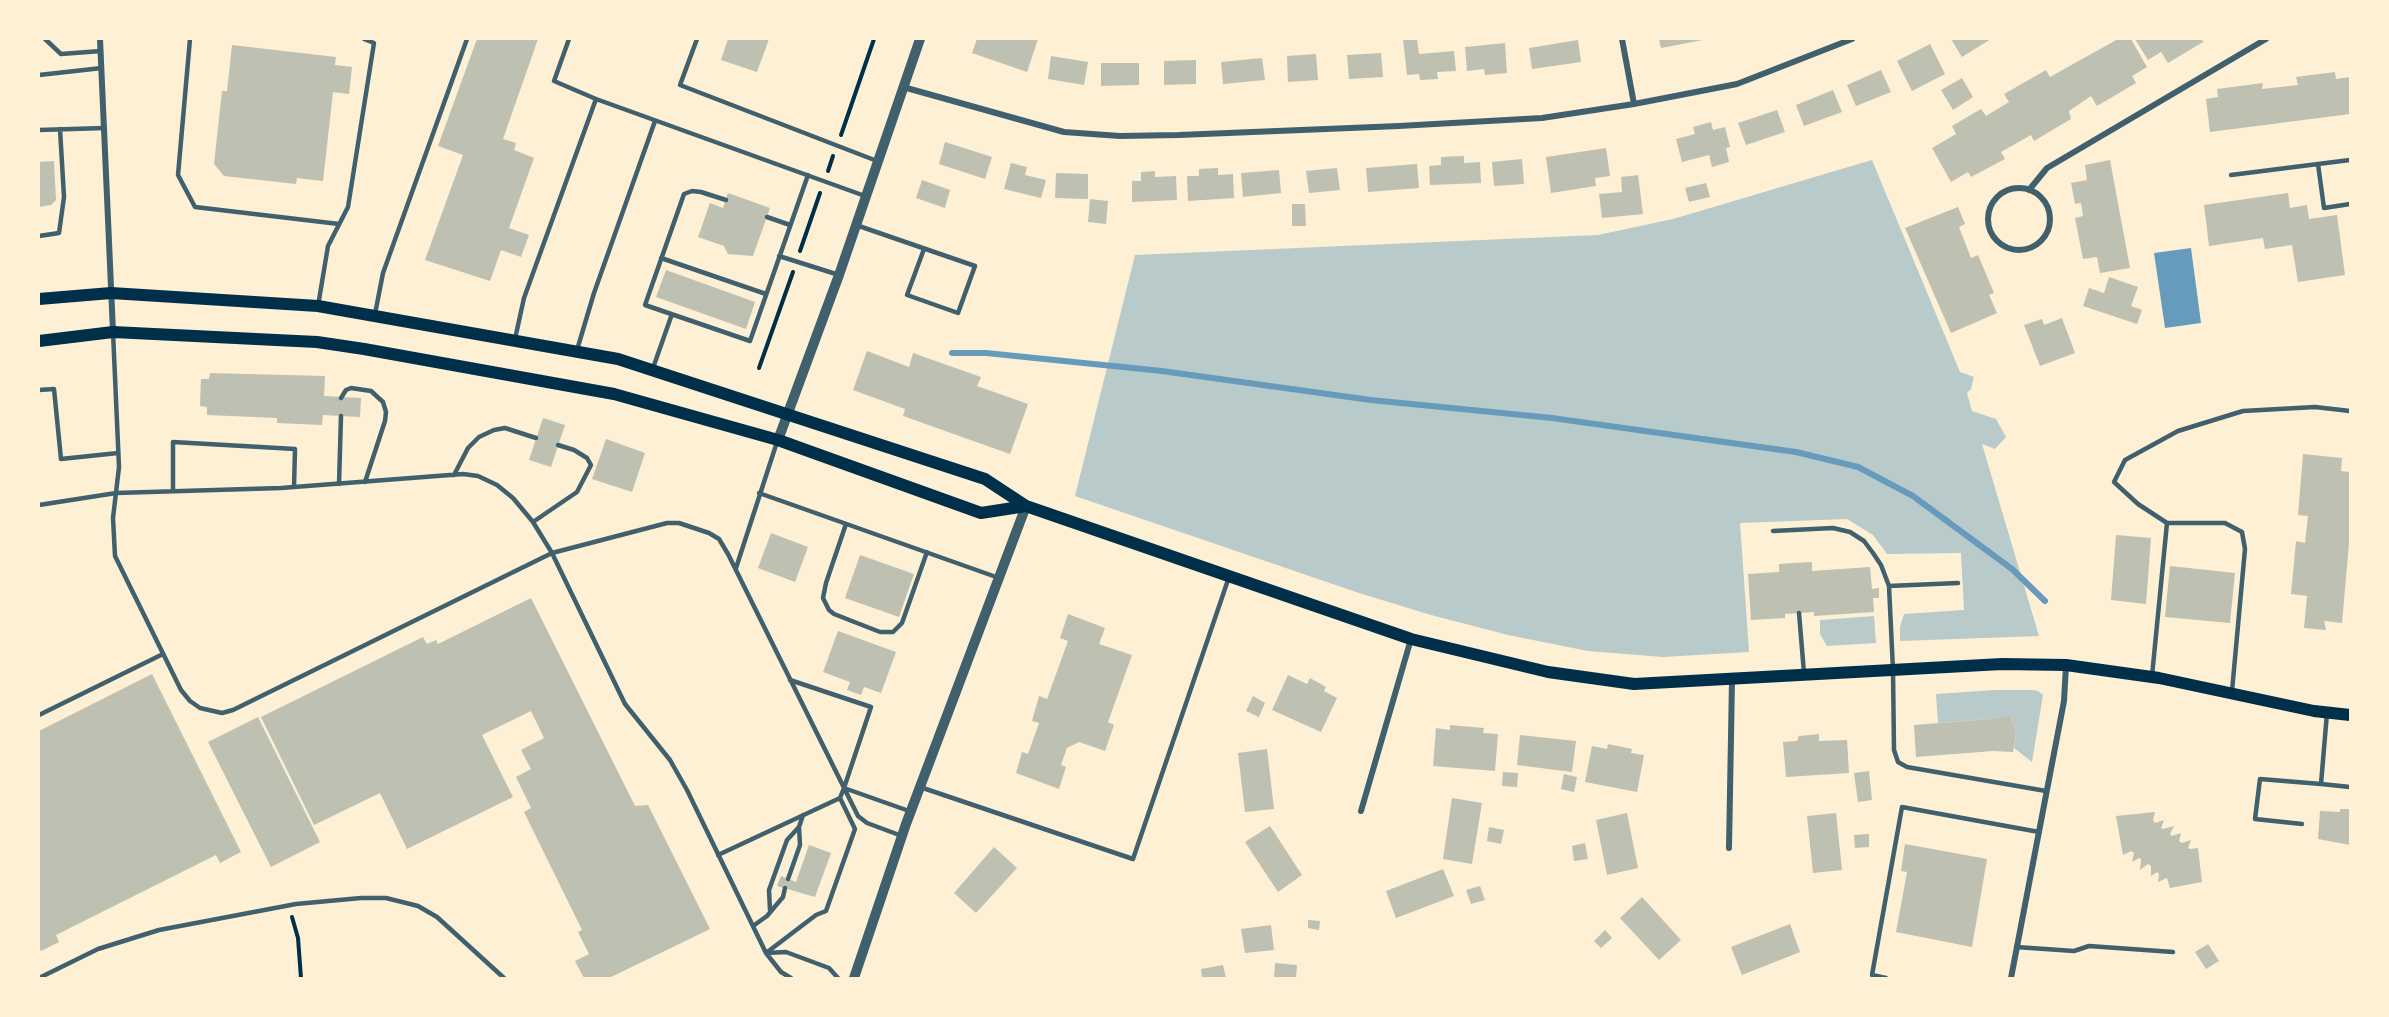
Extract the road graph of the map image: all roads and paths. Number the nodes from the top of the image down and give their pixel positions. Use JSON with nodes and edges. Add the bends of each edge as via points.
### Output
{"nodes":[{"id":1,"x":45,"y":39,"type":"edge"},
{"id":2,"x":100,"y":39,"type":"edge"},
{"id":3,"x":190,"y":39,"type":"edge"},
{"id":4,"x":364,"y":39,"type":"edge"},
{"id":5,"x":467,"y":39,"type":"edge"},
{"id":6,"x":569,"y":39,"type":"edge"},
{"id":7,"x":697,"y":39,"type":"edge"},
{"id":8,"x":874,"y":39,"type":"edge"},
{"id":9,"x":920,"y":39,"type":"edge"},
{"id":10,"x":1622,"y":39,"type":"edge"},
{"id":11,"x":1852,"y":39,"type":"edge"},
{"id":12,"x":2266,"y":39,"type":"edge"},
{"id":13,"x":101,"y":51,"type":"junction"},
{"id":14,"x":102,"y":68,"type":"junction"},
{"id":15,"x":39,"y":75,"type":"edge"},
{"id":16,"x":903,"y":87,"type":"junction"},
{"id":17,"x":596,"y":99,"type":"junction"},
{"id":18,"x":1634,"y":104,"type":"junction"},
{"id":19,"x":655,"y":121,"type":"junction"},
{"id":20,"x":105,"y":128,"type":"junction"},
{"id":21,"x":60,"y":129,"type":"junction"},
{"id":22,"x":39,"y":130,"type":"edge"},
{"id":23,"x":837,"y":146,"type":"junction"},
{"id":24,"x":2350,"y":160,"type":"edge"},
{"id":25,"x":878,"y":161,"type":"junction"},
{"id":26,"x":2318,"y":165,"type":"junction"},
{"id":27,"x":808,"y":175,"type":"junction"},
{"id":28,"x":2231,"y":176,"type":"dead end"},
{"id":29,"x":824,"y":182,"type":"junction"},
{"id":30,"x":2029,"y":190,"type":"junction"},
{"id":31,"x":866,"y":196,"type":"junction"},
{"id":32,"x":726,"y":200,"type":"dead end"},
{"id":33,"x":2350,"y":204,"type":"edge"},
{"id":34,"x":767,"y":217,"type":"dead end"},
{"id":35,"x":339,"y":224,"type":"junction"},
{"id":36,"x":790,"y":225,"type":"junction"},
{"id":37,"x":856,"y":225,"type":"junction"},
{"id":38,"x":39,"y":236,"type":"edge"},
{"id":39,"x":924,"y":249,"type":"junction"},
{"id":40,"x":779,"y":256,"type":"junction"},
{"id":41,"x":661,"y":258,"type":"junction"},
{"id":42,"x":796,"y":261,"type":"junction"},
{"id":43,"x":839,"y":275,"type":"junction"},
{"id":44,"x":111,"y":293,"type":"junction"},
{"id":45,"x":766,"y":294,"type":"junction"},
{"id":46,"x":39,"y":299,"type":"edge"},
{"id":47,"x":318,"y":306,"type":"junction"},
{"id":48,"x":375,"y":314,"type":"junction"},
{"id":49,"x":672,"y":314,"type":"junction"},
{"id":50,"x":113,"y":332,"type":"junction"},
{"id":51,"x":39,"y":341,"type":"edge"},
{"id":52,"x":514,"y":342,"type":"junction"},
{"id":53,"x":577,"y":352,"type":"junction"},
{"id":54,"x":759,"y":368,"type":"dead end"},
{"id":55,"x":652,"y":370,"type":"junction"},
{"id":56,"x":39,"y":390,"type":"edge"},
{"id":57,"x":341,"y":398,"type":"dead end"},
{"id":58,"x":2350,"y":411,"type":"edge"},
{"id":59,"x":787,"y":415,"type":"junction"},
{"id":60,"x":341,"y":416,"type":"dead end"},
{"id":61,"x":536,"y":438,"type":"dead end"},
{"id":62,"x":778,"y":440,"type":"junction"},
{"id":63,"x":558,"y":445,"type":"dead end"},
{"id":64,"x":118,"y":453,"type":"junction"},
{"id":65,"x":454,"y":475,"type":"junction"},
{"id":66,"x":365,"y":482,"type":"junction"},
{"id":67,"x":339,"y":484,"type":"junction"},
{"id":68,"x":294,"y":487,"type":"junction"},
{"id":69,"x":173,"y":491,"type":"junction"},
{"id":70,"x":116,"y":493,"type":"junction"},
{"id":71,"x":759,"y":493,"type":"junction"},
{"id":72,"x":39,"y":505,"type":"edge"},
{"id":73,"x":1026,"y":506,"type":"junction"},
{"id":74,"x":533,"y":522,"type":"junction"},
{"id":75,"x":2167,"y":523,"type":"junction"},
{"id":76,"x":846,"y":524,"type":"junction"},
{"id":77,"x":1773,"y":531,"type":"dead end"},
{"id":78,"x":927,"y":552,"type":"junction"},
{"id":79,"x":552,"y":553,"type":"junction"},
{"id":80,"x":736,"y":568,"type":"junction"},
{"id":81,"x":1230,"y":576,"type":"junction"},
{"id":82,"x":999,"y":578,"type":"junction"},
{"id":83,"x":1958,"y":583,"type":"dead end"},
{"id":84,"x":1889,"y":586,"type":"junction"},
{"id":85,"x":1799,"y":613,"type":"dead end"},
{"id":86,"x":1411,"y":639,"type":"junction"},
{"id":87,"x":163,"y":654,"type":"junction"},
{"id":88,"x":2066,"y":665,"type":"junction"},
{"id":89,"x":1893,"y":670,"type":"junction"},
{"id":90,"x":1804,"y":675,"type":"junction"},
{"id":91,"x":2152,"y":677,"type":"junction"},
{"id":92,"x":790,"y":680,"type":"junction"},
{"id":93,"x":1732,"y":680,"type":"junction"},
{"id":94,"x":2232,"y":694,"type":"junction"},
{"id":95,"x":2327,"y":713,"type":"junction"},
{"id":96,"x":39,"y":714,"type":"edge"},
{"id":97,"x":2350,"y":715,"type":"edge"},
{"id":98,"x":2321,"y":784,"type":"junction"},
{"id":99,"x":2350,"y":787,"type":"edge"},
{"id":100,"x":920,"y":788,"type":"junction"},
{"id":101,"x":844,"y":789,"type":"junction"},
{"id":102,"x":2046,"y":791,"type":"junction"},
{"id":103,"x":840,"y":798,"type":"junction"},
{"id":104,"x":1361,"y":811,"type":"dead end"},
{"id":105,"x":911,"y":812,"type":"junction"},
{"id":106,"x":803,"y":815,"type":"junction"},
{"id":107,"x":2302,"y":824,"type":"dead end"},
{"id":108,"x":799,"y":826,"type":"junction"},
{"id":109,"x":2039,"y":832,"type":"junction"},
{"id":110,"x":902,"y":836,"type":"junction"},
{"id":111,"x":1729,"y":848,"type":"dead end"},
{"id":112,"x":718,"y":855,"type":"junction"},
{"id":113,"x":788,"y":879,"type":"dead end"},
{"id":114,"x":785,"y":888,"type":"dead end"},
{"id":115,"x":289,"y":906,"type":"junction"},
{"id":116,"x":770,"y":910,"type":"junction"},
{"id":117,"x":753,"y":926,"type":"junction"},
{"id":118,"x":2016,"y":947,"type":"junction"},
{"id":119,"x":2173,"y":952,"type":"dead end"},
{"id":120,"x":766,"y":953,"type":"junction"},
{"id":121,"x":39,"y":978,"type":"edge"},
{"id":122,"x":301,"y":978,"type":"edge"},
{"id":123,"x":504,"y":978,"type":"edge"},
{"id":124,"x":791,"y":978,"type":"edge"},
{"id":125,"x":838,"y":978,"type":"edge"},
{"id":126,"x":854,"y":978,"type":"edge"},
{"id":127,"x":1886,"y":978,"type":"edge"},
{"id":128,"x":2011,"y":978,"type":"edge"}],
"edges":[{"from":1,"to":13,"type":"lane","via":[[61,54]]},
{"from":2,"to":13,"type":"street"},
{"from":3,"to":35,"type":"lane","via":[[178,175],[195,207]]},
{"from":4,"to":35,"type":"lane","via":[[375,43],[348,207]]},
{"from":5,"to":48,"type":"lane","via":[[383,273]]},
{"from":6,"to":17,"type":"lane","via":[[554,81]]},
{"from":7,"to":23,"type":"lane","via":[[680,85]]},
{"from":8,"to":23,"type":"path"},
{"from":9,"to":16,"type":"street"},
{"from":10,"to":18,"type":"street"},
{"from":11,"to":18,"type":"street","via":[[1737,84]]},
{"from":12,"to":30,"type":"street","via":[[2047,168]]},
{"from":13,"to":14,"type":"street"},
{"from":14,"to":15,"type":"lane"},
{"from":14,"to":20,"type":"street"},
{"from":16,"to":18,"type":"street","via":[[1064,132],[1120,136],[1530,119]]},
{"from":16,"to":25,"type":"street"},
{"from":17,"to":19,"type":"lane"},
{"from":17,"to":52,"type":"lane","via":[[524,298]]},
{"from":19,"to":27,"type":"lane"},
{"from":19,"to":53,"type":"lane"},
{"from":20,"to":21,"type":"lane"},
{"from":20,"to":44,"type":"street"},
{"from":21,"to":22,"type":"lane"},
{"from":21,"to":38,"type":"lane","via":[[64,197],[59,233]]},
{"from":23,"to":25,"type":"lane"},
{"from":23,"to":29,"type":"path"},
{"from":24,"to":26,"type":"lane"},
{"from":25,"to":31,"type":"street"},
{"from":26,"to":28,"type":"lane"},
{"from":26,"to":33,"type":"lane","via":[[2324,208]]},
{"from":27,"to":29,"type":"lane"},
{"from":27,"to":36,"type":"lane"},
{"from":29,"to":31,"type":"lane"},
{"from":29,"to":42,"type":"path"},
{"from":30,"to":30,"type":"street","via":[[2005,191],[1990,209],[1991,233],[2009,248],[2033,247],[2048,229],[2047,205]]},
{"from":31,"to":37,"type":"street"},
{"from":32,"to":41,"type":"lane","via":[[701,192],[684,194]]},
{"from":34,"to":36,"type":"lane"},
{"from":35,"to":47,"type":"lane","via":[[328,246]]},
{"from":36,"to":40,"type":"lane"},
{"from":37,"to":39,"type":"lane"},
{"from":37,"to":43,"type":"street"},
{"from":39,"to":39,"type":"lane","via":[[975,266],[958,313],[907,296]]},
{"from":40,"to":42,"type":"lane"},
{"from":40,"to":45,"type":"lane"},
{"from":41,"to":45,"type":"lane"},
{"from":41,"to":49,"type":"lane","via":[[645,305]]},
{"from":42,"to":43,"type":"lane"},
{"from":42,"to":54,"type":"path"},
{"from":43,"to":59,"type":"street"},
{"from":44,"to":46,"type":"main road"},
{"from":44,"to":47,"type":"main road"},
{"from":44,"to":50,"type":"street"},
{"from":45,"to":49,"type":"lane","via":[[750,341]]},
{"from":47,"to":48,"type":"main road"},
{"from":48,"to":52,"type":"main road"},
{"from":49,"to":55,"type":"lane"},
{"from":50,"to":51,"type":"main road"},
{"from":50,"to":62,"type":"main road","via":[[316,342],[364,349],[614,394]]},
{"from":50,"to":64,"type":"lane"},
{"from":52,"to":53,"type":"main road"},
{"from":53,"to":55,"type":"main road"},
{"from":55,"to":59,"type":"main road"},
{"from":56,"to":64,"type":"lane","via":[[54,389],[61,459]]},
{"from":57,"to":66,"type":"lane","via":[[351,388],[371,391],[383,402],[386,412]]},
{"from":58,"to":75,"type":"lane","via":[[2315,407],[2243,411],[2178,431],[2125,460],[2114,482]]},
{"from":59,"to":62,"type":"street"},
{"from":59,"to":73,"type":"main road","via":[[985,479]]},
{"from":60,"to":67,"type":"lane"},
{"from":61,"to":65,"type":"lane","via":[[505,428],[494,430],[468,448]]},
{"from":62,"to":71,"type":"lane"},
{"from":62,"to":73,"type":"main road","via":[[981,513]]},
{"from":63,"to":74,"type":"lane","via":[[574,450],[591,465],[577,492]]},
{"from":64,"to":70,"type":"lane"},
{"from":65,"to":66,"type":"lane"},
{"from":65,"to":74,"type":"lane","via":[[478,476],[497,485]]},
{"from":66,"to":67,"type":"lane"},
{"from":67,"to":68,"type":"lane"},
{"from":68,"to":69,"type":"lane"},
{"from":68,"to":69,"type":"lane","via":[[295,449],[173,442]]},
{"from":69,"to":70,"type":"lane"},
{"from":70,"to":72,"type":"lane"},
{"from":70,"to":87,"type":"lane","via":[[115,556]]},
{"from":71,"to":76,"type":"lane"},
{"from":71,"to":80,"type":"lane"},
{"from":73,"to":81,"type":"main road"},
{"from":73,"to":82,"type":"street"},
{"from":74,"to":79,"type":"lane"},
{"from":75,"to":91,"type":"lane"},
{"from":75,"to":94,"type":"lane","via":[[2225,523],[2242,532],[2244,549]]},
{"from":76,"to":78,"type":"lane"},
{"from":76,"to":78,"type":"lane","via":[[823,598],[834,614],[880,632],[893,632],[902,623]]},
{"from":77,"to":84,"type":"lane","via":[[1833,528],[1850,532],[1873,553]]},
{"from":78,"to":82,"type":"lane"},
{"from":79,"to":80,"type":"lane","via":[[679,523],[719,540]]},
{"from":79,"to":87,"type":"lane","via":[[222,713],[210,712],[190,701]]},
{"from":79,"to":112,"type":"lane","via":[[625,704],[670,760]]},
{"from":80,"to":92,"type":"lane"},
{"from":81,"to":86,"type":"main road"},
{"from":81,"to":100,"type":"lane","via":[[1133,859]]},
{"from":82,"to":100,"type":"street"},
{"from":83,"to":84,"type":"lane"},
{"from":84,"to":89,"type":"lane"},
{"from":85,"to":90,"type":"lane"},
{"from":86,"to":93,"type":"main road","via":[[1548,672],[1634,684]]},
{"from":86,"to":104,"type":"street"},
{"from":87,"to":96,"type":"lane"},
{"from":88,"to":89,"type":"main road"},
{"from":88,"to":91,"type":"main road"},
{"from":88,"to":102,"type":"street","via":[[2064,701]]},
{"from":89,"to":90,"type":"main road"},
{"from":89,"to":102,"type":"lane","via":[[1894,750],[1898,762],[1907,767]]},
{"from":90,"to":93,"type":"main road"},
{"from":91,"to":94,"type":"main road"},
{"from":92,"to":101,"type":"lane"},
{"from":92,"to":101,"type":"lane","via":[[871,708]]},
{"from":93,"to":111,"type":"street"},
{"from":94,"to":95,"type":"main road"},
{"from":95,"to":97,"type":"main road"},
{"from":95,"to":98,"type":"lane"},
{"from":98,"to":99,"type":"lane"},
{"from":98,"to":107,"type":"lane","via":[[2260,779],[2255,819]]},
{"from":100,"to":105,"type":"street"},
{"from":101,"to":103,"type":"lane"},
{"from":101,"to":105,"type":"lane"},
{"from":101,"to":110,"type":"lane","via":[[858,816]]},
{"from":102,"to":109,"type":"street"},
{"from":103,"to":106,"type":"lane"},
{"from":103,"to":120,"type":"lane","via":[[855,829],[826,911]]},
{"from":105,"to":110,"type":"street"},
{"from":106,"to":108,"type":"lane"},
{"from":106,"to":112,"type":"lane"},
{"from":108,"to":113,"type":"lane","via":[[800,845]]},
{"from":108,"to":116,"type":"lane","via":[[788,840],[770,890]]},
{"from":109,"to":118,"type":"street"},
{"from":109,"to":127,"type":"lane","via":[[1902,807],[1872,975]]},
{"from":110,"to":126,"type":"street"},
{"from":112,"to":117,"type":"lane"},
{"from":114,"to":116,"type":"lane","via":[[783,897]]},
{"from":115,"to":121,"type":"lane","via":[[159,930],[98,949]]},
{"from":115,"to":122,"type":"path","via":[[298,938]]},
{"from":115,"to":123,"type":"lane","via":[[386,898],[418,906],[437,917]]},
{"from":116,"to":117,"type":"lane"},
{"from":117,"to":120,"type":"lane"},
{"from":118,"to":119,"type":"lane","via":[[2074,951],[2089,946]]},
{"from":118,"to":128,"type":"street"},
{"from":120,"to":124,"type":"lane"},
{"from":120,"to":125,"type":"lane","via":[[786,952],[829,968]]}]}
